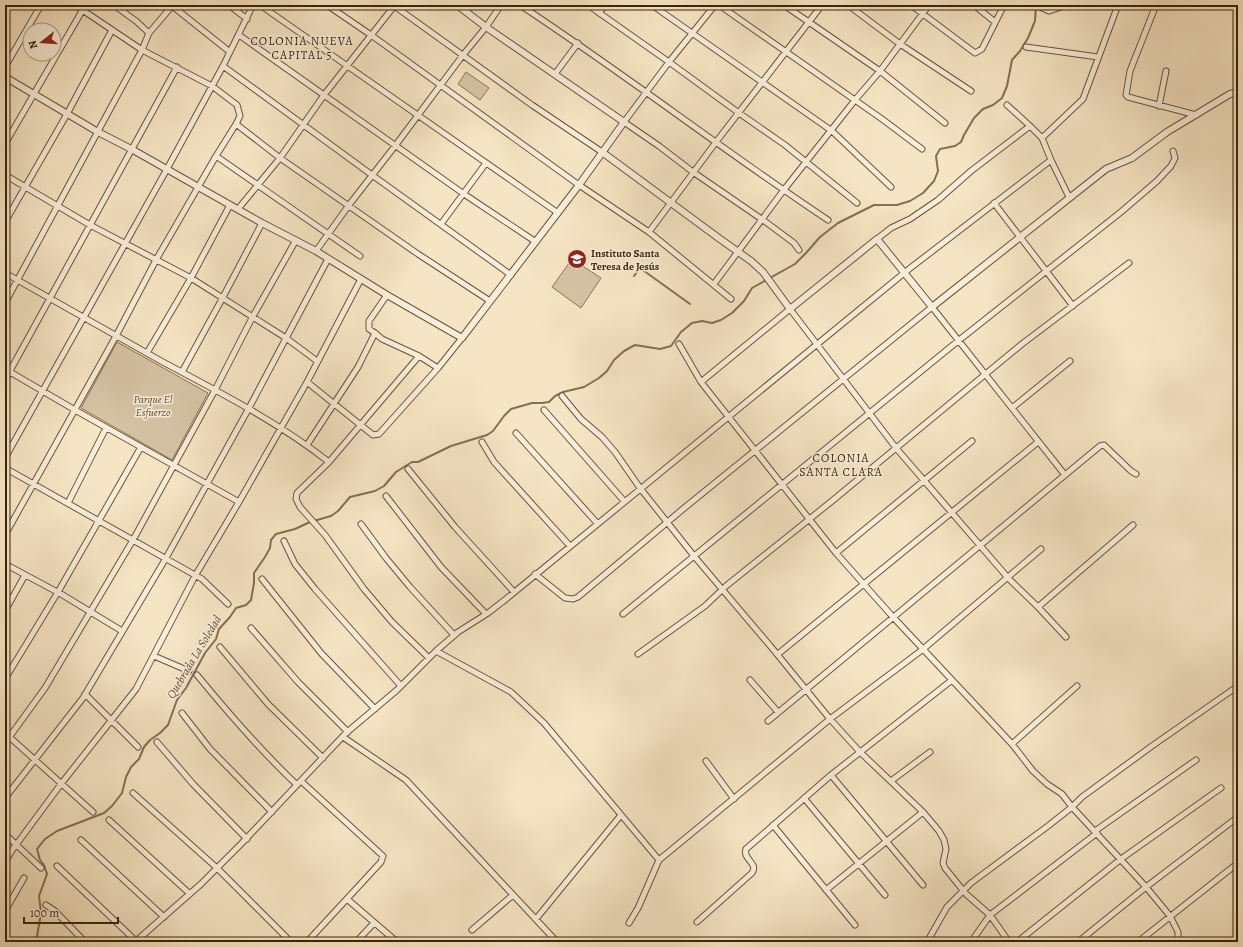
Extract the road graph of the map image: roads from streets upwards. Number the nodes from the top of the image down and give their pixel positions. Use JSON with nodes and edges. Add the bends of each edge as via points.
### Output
{"nodes":[{"id":1,"x":41,"y":5,"type":"edge"},
{"id":2,"x":75,"y":5,"type":"edge"},
{"id":3,"x":172,"y":5,"type":"edge"},
{"id":4,"x":229,"y":5,"type":"edge"},
{"id":5,"x":253,"y":5,"type":"edge"},
{"id":6,"x":260,"y":5,"type":"edge"},
{"id":7,"x":327,"y":5,"type":"edge"},
{"id":8,"x":394,"y":5,"type":"edge"},
{"id":9,"x":457,"y":5,"type":"edge"},
{"id":10,"x":501,"y":5,"type":"edge"},
{"id":11,"x":520,"y":5,"type":"edge"},
{"id":12,"x":588,"y":5,"type":"edge"},
{"id":13,"x":605,"y":5,"type":"edge"},
{"id":14,"x":652,"y":5,"type":"edge"},
{"id":15,"x":714,"y":5,"type":"edge"},
{"id":16,"x":719,"y":5,"type":"edge"},
{"id":17,"x":784,"y":5,"type":"edge"},
{"id":18,"x":822,"y":5,"type":"edge"},
{"id":19,"x":848,"y":5,"type":"edge"},
{"id":20,"x":911,"y":5,"type":"edge"},
{"id":21,"x":929,"y":5,"type":"edge"},
{"id":22,"x":974,"y":5,"type":"edge"},
{"id":23,"x":1004,"y":5,"type":"edge"},
{"id":24,"x":1067,"y":5,"type":"edge"},
{"id":25,"x":1118,"y":5,"type":"edge"},
{"id":26,"x":1156,"y":5,"type":"edge"},
{"id":27,"x":1233,"y":5,"type":"edge"},
{"id":28,"x":1238,"y":6,"type":"edge"},
{"id":29,"x":1040,"y":7,"type":"dead end"},
{"id":30,"x":118,"y":8,"type":"dead end"},
{"id":31,"x":82,"y":11,"type":"junction"},
{"id":32,"x":599,"y":13,"type":"junction"},
{"id":33,"x":922,"y":14,"type":"junction"},
{"id":34,"x":247,"y":19,"type":"junction"},
{"id":35,"x":808,"y":22,"type":"junction"},
{"id":36,"x":995,"y":22,"type":"junction"},
{"id":37,"x":486,"y":27,"type":"junction"},
{"id":38,"x":112,"y":30,"type":"junction"},
{"id":39,"x":149,"y":32,"type":"junction"},
{"id":40,"x":691,"y":33,"type":"junction"},
{"id":41,"x":239,"y":35,"type":"junction"},
{"id":42,"x":371,"y":35,"type":"junction"},
{"id":43,"x":578,"y":43,"type":"junction"},
{"id":44,"x":900,"y":44,"type":"junction"},
{"id":45,"x":1026,"y":46,"type":"dead end"},
{"id":46,"x":142,"y":50,"type":"junction"},
{"id":47,"x":230,"y":52,"type":"junction"},
{"id":48,"x":785,"y":52,"type":"junction"},
{"id":49,"x":463,"y":55,"type":"junction"},
{"id":50,"x":1098,"y":57,"type":"junction"},
{"id":51,"x":669,"y":62,"type":"junction"},
{"id":52,"x":348,"y":65,"type":"junction"},
{"id":53,"x":223,"y":66,"type":"junction"},
{"id":54,"x":5,"y":67,"type":"edge"},
{"id":55,"x":178,"y":67,"type":"junction"},
{"id":56,"x":880,"y":71,"type":"junction"},
{"id":57,"x":1166,"y":71,"type":"dead end"},
{"id":58,"x":555,"y":74,"type":"junction"},
{"id":59,"x":5,"y":77,"type":"edge"},
{"id":60,"x":762,"y":82,"type":"junction"},
{"id":61,"x":441,"y":85,"type":"junction"},
{"id":62,"x":212,"y":86,"type":"junction"},
{"id":63,"x":971,"y":91,"type":"dead end"},
{"id":64,"x":647,"y":92,"type":"junction"},
{"id":65,"x":1238,"y":92,"type":"edge"},
{"id":66,"x":34,"y":94,"type":"junction"},
{"id":67,"x":324,"y":95,"type":"junction"},
{"id":68,"x":855,"y":100,"type":"junction"},
{"id":69,"x":1007,"y":105,"type":"dead end"},
{"id":70,"x":1160,"y":106,"type":"junction"},
{"id":71,"x":739,"y":113,"type":"junction"},
{"id":72,"x":67,"y":114,"type":"junction"},
{"id":73,"x":1196,"y":115,"type":"junction"},
{"id":74,"x":418,"y":116,"type":"junction"},
{"id":75,"x":624,"y":122,"type":"junction"},
{"id":76,"x":946,"y":123,"type":"dead end"},
{"id":77,"x":236,"y":124,"type":"junction"},
{"id":78,"x":303,"y":126,"type":"junction"},
{"id":79,"x":1030,"y":126,"type":"junction"},
{"id":80,"x":832,"y":131,"type":"junction"},
{"id":81,"x":98,"y":132,"type":"junction"},
{"id":82,"x":1042,"y":138,"type":"junction"},
{"id":83,"x":716,"y":142,"type":"junction"},
{"id":84,"x":5,"y":144,"type":"edge"},
{"id":85,"x":395,"y":146,"type":"junction"},
{"id":86,"x":922,"y":149,"type":"dead end"},
{"id":87,"x":133,"y":150,"type":"junction"},
{"id":88,"x":1173,"y":151,"type":"dead end"},
{"id":89,"x":602,"y":152,"type":"junction"},
{"id":90,"x":216,"y":156,"type":"junction"},
{"id":91,"x":280,"y":158,"type":"junction"},
{"id":92,"x":1051,"y":160,"type":"junction"},
{"id":93,"x":806,"y":161,"type":"junction"},
{"id":94,"x":486,"y":163,"type":"junction"},
{"id":95,"x":167,"y":169,"type":"junction"},
{"id":96,"x":693,"y":172,"type":"junction"},
{"id":97,"x":5,"y":175,"type":"edge"},
{"id":98,"x":372,"y":175,"type":"junction"},
{"id":99,"x":258,"y":185,"type":"junction"},
{"id":100,"x":579,"y":185,"type":"junction"},
{"id":101,"x":25,"y":186,"type":"junction"},
{"id":102,"x":198,"y":186,"type":"junction"},
{"id":103,"x":891,"y":187,"type":"dead end"},
{"id":104,"x":783,"y":191,"type":"junction"},
{"id":105,"x":464,"y":194,"type":"junction"},
{"id":106,"x":1069,"y":197,"type":"junction"},
{"id":107,"x":670,"y":203,"type":"junction"},
{"id":108,"x":857,"y":203,"type":"dead end"},
{"id":109,"x":994,"y":204,"type":"junction"},
{"id":110,"x":57,"y":205,"type":"junction"},
{"id":111,"x":230,"y":205,"type":"junction"},
{"id":112,"x":349,"y":205,"type":"junction"},
{"id":113,"x":238,"y":209,"type":"junction"},
{"id":114,"x":558,"y":213,"type":"junction"},
{"id":115,"x":763,"y":220,"type":"junction"},
{"id":116,"x":828,"y":220,"type":"dead end"},
{"id":117,"x":5,"y":222,"type":"edge"},
{"id":118,"x":262,"y":223,"type":"junction"},
{"id":119,"x":441,"y":224,"type":"junction"},
{"id":120,"x":90,"y":225,"type":"junction"},
{"id":121,"x":649,"y":232,"type":"junction"},
{"id":122,"x":328,"y":234,"type":"junction"},
{"id":123,"x":1020,"y":237,"type":"junction"},
{"id":124,"x":877,"y":239,"type":"junction"},
{"id":125,"x":296,"y":240,"type":"junction"},
{"id":126,"x":536,"y":242,"type":"junction"},
{"id":127,"x":125,"y":243,"type":"junction"},
{"id":128,"x":799,"y":250,"type":"dead end"},
{"id":129,"x":316,"y":251,"type":"junction"},
{"id":130,"x":739,"y":251,"type":"junction"},
{"id":131,"x":360,"y":256,"type":"dead end"},
{"id":132,"x":328,"y":259,"type":"junction"},
{"id":133,"x":156,"y":260,"type":"junction"},
{"id":134,"x":1129,"y":263,"type":"dead end"},
{"id":135,"x":904,"y":272,"type":"junction"},
{"id":136,"x":1047,"y":272,"type":"junction"},
{"id":137,"x":5,"y":274,"type":"edge"},
{"id":138,"x":511,"y":275,"type":"junction"},
{"id":139,"x":191,"y":278,"type":"junction"},
{"id":140,"x":361,"y":278,"type":"junction"},
{"id":141,"x":18,"y":280,"type":"junction"},
{"id":142,"x":714,"y":284,"type":"junction"},
{"id":143,"x":387,"y":295,"type":"junction"},
{"id":144,"x":50,"y":298,"type":"junction"},
{"id":145,"x":222,"y":299,"type":"junction"},
{"id":146,"x":731,"y":299,"type":"dead end"},
{"id":147,"x":490,"y":302,"type":"junction"},
{"id":148,"x":5,"y":303,"type":"edge"},
{"id":149,"x":1073,"y":306,"type":"junction"},
{"id":150,"x":932,"y":307,"type":"junction"},
{"id":151,"x":790,"y":309,"type":"junction"},
{"id":152,"x":84,"y":318,"type":"junction"},
{"id":153,"x":252,"y":318,"type":"junction"},
{"id":154,"x":375,"y":334,"type":"junction"},
{"id":155,"x":116,"y":336,"type":"junction"},
{"id":156,"x":286,"y":338,"type":"junction"},
{"id":157,"x":462,"y":338,"type":"junction"},
{"id":158,"x":958,"y":341,"type":"junction"},
{"id":159,"x":679,"y":344,"type":"dead end"},
{"id":160,"x":817,"y":344,"type":"junction"},
{"id":161,"x":147,"y":353,"type":"junction"},
{"id":162,"x":419,"y":356,"type":"junction"},
{"id":163,"x":317,"y":361,"type":"junction"},
{"id":164,"x":1070,"y":361,"type":"dead end"},
{"id":165,"x":438,"y":368,"type":"junction"},
{"id":166,"x":7,"y":371,"type":"edge"},
{"id":167,"x":182,"y":372,"type":"junction"},
{"id":168,"x":985,"y":375,"type":"junction"},
{"id":169,"x":843,"y":379,"type":"junction"},
{"id":170,"x":5,"y":380,"type":"edge"},
{"id":171,"x":307,"y":382,"type":"junction"},
{"id":172,"x":701,"y":382,"type":"junction"},
{"id":173,"x":215,"y":390,"type":"junction"},
{"id":174,"x":43,"y":391,"type":"junction"},
{"id":175,"x":562,"y":396,"type":"dead end"},
{"id":176,"x":333,"y":403,"type":"junction"},
{"id":177,"x":249,"y":408,"type":"junction"},
{"id":178,"x":1012,"y":408,"type":"junction"},
{"id":179,"x":75,"y":410,"type":"junction"},
{"id":180,"x":544,"y":410,"type":"dead end"},
{"id":181,"x":870,"y":414,"type":"junction"},
{"id":182,"x":728,"y":416,"type":"junction"},
{"id":183,"x":361,"y":425,"type":"junction"},
{"id":184,"x":106,"y":428,"type":"junction"},
{"id":185,"x":281,"y":429,"type":"junction"},
{"id":186,"x":516,"y":433,"type":"dead end"},
{"id":187,"x":972,"y":440,"type":"dead end"},
{"id":188,"x":482,"y":442,"type":"dead end"},
{"id":189,"x":1038,"y":442,"type":"junction"},
{"id":190,"x":307,"y":444,"type":"junction"},
{"id":191,"x":140,"y":447,"type":"junction"},
{"id":192,"x":896,"y":448,"type":"junction"},
{"id":193,"x":755,"y":450,"type":"junction"},
{"id":194,"x":5,"y":458,"type":"edge"},
{"id":195,"x":329,"y":462,"type":"junction"},
{"id":196,"x":174,"y":466,"type":"junction"},
{"id":197,"x":5,"y":468,"type":"edge"},
{"id":198,"x":408,"y":469,"type":"dead end"},
{"id":199,"x":1136,"y":474,"type":"dead end"},
{"id":200,"x":1065,"y":476,"type":"junction"},
{"id":201,"x":924,"y":480,"type":"junction"},
{"id":202,"x":34,"y":484,"type":"junction"},
{"id":203,"x":206,"y":484,"type":"junction"},
{"id":204,"x":782,"y":485,"type":"junction"},
{"id":205,"x":640,"y":488,"type":"junction"},
{"id":206,"x":386,"y":496,"type":"dead end"},
{"id":207,"x":624,"y":501,"type":"junction"},
{"id":208,"x":239,"y":502,"type":"junction"},
{"id":209,"x":68,"y":503,"type":"junction"},
{"id":210,"x":952,"y":513,"type":"junction"},
{"id":211,"x":810,"y":519,"type":"junction"},
{"id":212,"x":99,"y":521,"type":"junction"},
{"id":213,"x":666,"y":522,"type":"junction"},
{"id":214,"x":597,"y":523,"type":"junction"},
{"id":215,"x":361,"y":524,"type":"dead end"},
{"id":216,"x":1133,"y":525,"type":"dead end"},
{"id":217,"x":5,"y":535,"type":"edge"},
{"id":218,"x":133,"y":540,"type":"junction"},
{"id":219,"x":284,"y":541,"type":"dead end"},
{"id":220,"x":570,"y":546,"type":"junction"},
{"id":221,"x":980,"y":546,"type":"junction"},
{"id":222,"x":1041,"y":549,"type":"dead end"},
{"id":223,"x":836,"y":553,"type":"junction"},
{"id":224,"x":694,"y":556,"type":"junction"},
{"id":225,"x":166,"y":558,"type":"junction"},
{"id":226,"x":5,"y":564,"type":"edge"},
{"id":227,"x":535,"y":574,"type":"junction"},
{"id":228,"x":25,"y":576,"type":"junction"},
{"id":229,"x":195,"y":576,"type":"junction"},
{"id":230,"x":1007,"y":578,"type":"junction"},
{"id":231,"x":262,"y":579,"type":"dead end"},
{"id":232,"x":864,"y":584,"type":"junction"},
{"id":233,"x":723,"y":589,"type":"junction"},
{"id":234,"x":58,"y":592,"type":"junction"},
{"id":235,"x":514,"y":592,"type":"junction"},
{"id":236,"x":228,"y":604,"type":"dead end"},
{"id":237,"x":1038,"y":607,"type":"junction"},
{"id":238,"x":5,"y":611,"type":"edge"},
{"id":239,"x":90,"y":611,"type":"junction"},
{"id":240,"x":486,"y":614,"type":"junction"},
{"id":241,"x":623,"y":614,"type":"dead end"},
{"id":242,"x":893,"y":617,"type":"junction"},
{"id":243,"x":251,"y":628,"type":"dead end"},
{"id":244,"x":122,"y":632,"type":"junction"},
{"id":245,"x":454,"y":635,"type":"junction"},
{"id":246,"x":1066,"y":637,"type":"dead end"},
{"id":247,"x":220,"y":647,"type":"dead end"},
{"id":248,"x":923,"y":649,"type":"junction"},
{"id":249,"x":436,"y":651,"type":"junction"},
{"id":250,"x":638,"y":654,"type":"dead end"},
{"id":251,"x":778,"y":654,"type":"junction"},
{"id":252,"x":154,"y":656,"type":"junction"},
{"id":253,"x":429,"y":658,"type":"junction"},
{"id":254,"x":189,"y":671,"type":"dead end"},
{"id":255,"x":197,"y":675,"type":"dead end"},
{"id":256,"x":5,"y":679,"type":"edge"},
{"id":257,"x":750,"y":680,"type":"dead end"},
{"id":258,"x":952,"y":680,"type":"junction"},
{"id":259,"x":401,"y":686,"type":"junction"},
{"id":260,"x":1077,"y":686,"type":"dead end"},
{"id":261,"x":1238,"y":686,"type":"edge"},
{"id":262,"x":806,"y":690,"type":"junction"},
{"id":263,"x":85,"y":694,"type":"junction"},
{"id":264,"x":374,"y":709,"type":"junction"},
{"id":265,"x":778,"y":712,"type":"junction"},
{"id":266,"x":182,"y":714,"type":"dead end"},
{"id":267,"x":830,"y":719,"type":"junction"},
{"id":268,"x":111,"y":720,"type":"junction"},
{"id":269,"x":768,"y":721,"type":"dead end"},
{"id":270,"x":348,"y":732,"type":"junction"},
{"id":271,"x":7,"y":735,"type":"edge"},
{"id":272,"x":343,"y":737,"type":"junction"},
{"id":273,"x":157,"y":742,"type":"dead end"},
{"id":274,"x":5,"y":743,"type":"edge"},
{"id":275,"x":1012,"y":744,"type":"junction"},
{"id":276,"x":138,"y":747,"type":"dead end"},
{"id":277,"x":860,"y":752,"type":"junction"},
{"id":278,"x":930,"y":752,"type":"dead end"},
{"id":279,"x":323,"y":758,"type":"junction"},
{"id":280,"x":34,"y":759,"type":"junction"},
{"id":281,"x":1196,"y":760,"type":"dead end"},
{"id":282,"x":706,"y":761,"type":"dead end"},
{"id":283,"x":831,"y":775,"type":"junction"},
{"id":284,"x":891,"y":781,"type":"junction"},
{"id":285,"x":299,"y":783,"type":"junction"},
{"id":286,"x":61,"y":784,"type":"junction"},
{"id":287,"x":1221,"y":788,"type":"dead end"},
{"id":288,"x":133,"y":792,"type":"dead end"},
{"id":289,"x":5,"y":798,"type":"edge"},
{"id":290,"x":804,"y":798,"type":"junction"},
{"id":291,"x":734,"y":799,"type":"junction"},
{"id":292,"x":1072,"y":807,"type":"junction"},
{"id":293,"x":93,"y":812,"type":"dead end"},
{"id":294,"x":272,"y":812,"type":"junction"},
{"id":295,"x":923,"y":812,"type":"junction"},
{"id":296,"x":621,"y":815,"type":"junction"},
{"id":297,"x":1238,"y":817,"type":"edge"},
{"id":298,"x":109,"y":820,"type":"dead end"},
{"id":299,"x":773,"y":825,"type":"junction"},
{"id":300,"x":1096,"y":832,"type":"junction"},
{"id":301,"x":5,"y":834,"type":"edge"},
{"id":302,"x":247,"y":839,"type":"junction"},
{"id":303,"x":81,"y":840,"type":"dead end"},
{"id":304,"x":886,"y":841,"type":"junction"},
{"id":305,"x":16,"y":845,"type":"junction"},
{"id":306,"x":659,"y":860,"type":"junction"},
{"id":307,"x":1121,"y":860,"type":"junction"},
{"id":308,"x":5,"y":862,"type":"edge"},
{"id":309,"x":1238,"y":863,"type":"edge"},
{"id":310,"x":859,"y":864,"type":"junction"},
{"id":311,"x":57,"y":866,"type":"dead end"},
{"id":312,"x":41,"y":868,"type":"dead end"},
{"id":313,"x":217,"y":868,"type":"junction"},
{"id":314,"x":24,"y":878,"type":"dead end"},
{"id":315,"x":923,"y":885,"type":"dead end"},
{"id":316,"x":1146,"y":886,"type":"junction"},
{"id":317,"x":826,"y":890,"type":"junction"},
{"id":318,"x":964,"y":890,"type":"junction"},
{"id":319,"x":190,"y":894,"type":"junction"},
{"id":320,"x":513,"y":895,"type":"junction"},
{"id":321,"x":885,"y":895,"type":"dead end"},
{"id":322,"x":347,"y":899,"type":"junction"},
{"id":323,"x":46,"y":905,"type":"dead end"},
{"id":324,"x":5,"y":912,"type":"edge"},
{"id":325,"x":990,"y":915,"type":"junction"},
{"id":326,"x":1170,"y":916,"type":"junction"},
{"id":327,"x":164,"y":917,"type":"junction"},
{"id":328,"x":536,"y":919,"type":"junction"},
{"id":329,"x":697,"y":922,"type":"dead end"},
{"id":330,"x":374,"y":923,"type":"junction"},
{"id":331,"x":629,"y":923,"type":"dead end"},
{"id":332,"x":855,"y":925,"type":"dead end"},
{"id":333,"x":472,"y":930,"type":"dead end"},
{"id":334,"x":86,"y":942,"type":"edge"},
{"id":335,"x":136,"y":942,"type":"edge"},
{"id":336,"x":291,"y":942,"type":"edge"},
{"id":337,"x":307,"y":942,"type":"edge"},
{"id":338,"x":356,"y":942,"type":"edge"},
{"id":339,"x":397,"y":942,"type":"edge"},
{"id":340,"x":557,"y":942,"type":"edge"},
{"id":341,"x":926,"y":942,"type":"edge"},
{"id":342,"x":971,"y":942,"type":"edge"},
{"id":343,"x":1009,"y":942,"type":"edge"},
{"id":344,"x":1017,"y":942,"type":"edge"},
{"id":345,"x":1078,"y":942,"type":"edge"},
{"id":346,"x":1138,"y":942,"type":"edge"},
{"id":347,"x":1179,"y":942,"type":"edge"}],
"edges":[{"from":1,"to":54,"type":"street"},
{"from":2,"to":31,"type":"street"},
{"from":3,"to":39,"type":"street"},
{"from":3,"to":47,"type":"street"},
{"from":4,"to":34,"type":"street"},
{"from":5,"to":34,"type":"street"},
{"from":6,"to":52,"type":"street"},
{"from":7,"to":42,"type":"street"},
{"from":8,"to":42,"type":"street"},
{"from":8,"to":49,"type":"street"},
{"from":9,"to":37,"type":"street"},
{"from":10,"to":37,"type":"street"},
{"from":11,"to":43,"type":"street"},
{"from":12,"to":32,"type":"street"},
{"from":13,"to":32,"type":"street"},
{"from":14,"to":40,"type":"street"},
{"from":15,"to":40,"type":"street"},
{"from":16,"to":48,"type":"street"},
{"from":17,"to":35,"type":"street"},
{"from":18,"to":35,"type":"street"},
{"from":19,"to":44,"type":"street"},
{"from":20,"to":33,"type":"street"},
{"from":21,"to":33,"type":"street"},
{"from":22,"to":36,"type":"street"},
{"from":23,"to":36,"type":"street"},
{"from":24,"to":29,"type":"street","via":[[1049,10]]},
{"from":25,"to":50,"type":"street"},
{"from":26,"to":70,"type":"street","via":[[1130,71],[1126,95]]},
{"from":27,"to":28,"type":"street"},
{"from":30,"to":39,"type":"street"},
{"from":31,"to":38,"type":"street"},
{"from":31,"to":66,"type":"street"},
{"from":32,"to":51,"type":"street"},
{"from":33,"to":36,"type":"street","via":[[975,53],[982,49]]},
{"from":33,"to":44,"type":"street"},
{"from":34,"to":41,"type":"street"},
{"from":35,"to":48,"type":"street"},
{"from":35,"to":56,"type":"street"},
{"from":37,"to":49,"type":"street"},
{"from":37,"to":58,"type":"street"},
{"from":38,"to":46,"type":"street"},
{"from":38,"to":72,"type":"street"},
{"from":39,"to":46,"type":"street"},
{"from":40,"to":51,"type":"street"},
{"from":40,"to":60,"type":"street"},
{"from":41,"to":47,"type":"street"},
{"from":41,"to":67,"type":"street"},
{"from":42,"to":52,"type":"street"},
{"from":42,"to":61,"type":"street"},
{"from":43,"to":58,"type":"street"},
{"from":43,"to":64,"type":"street"},
{"from":44,"to":56,"type":"street"},
{"from":44,"to":63,"type":"street"},
{"from":45,"to":50,"type":"street"},
{"from":46,"to":55,"type":"street"},
{"from":46,"to":81,"type":"street"},
{"from":47,"to":53,"type":"street"},
{"from":48,"to":60,"type":"street"},
{"from":48,"to":68,"type":"street"},
{"from":49,"to":61,"type":"street"},
{"from":49,"to":89,"type":"street"},
{"from":50,"to":82,"type":"street","via":[[1083,100]]},
{"from":51,"to":64,"type":"street"},
{"from":51,"to":71,"type":"street"},
{"from":52,"to":67,"type":"street"},
{"from":52,"to":74,"type":"street"},
{"from":53,"to":62,"type":"street"},
{"from":53,"to":78,"type":"street"},
{"from":55,"to":62,"type":"street"},
{"from":55,"to":87,"type":"street"},
{"from":56,"to":68,"type":"street"},
{"from":56,"to":76,"type":"street"},
{"from":57,"to":70,"type":"street"},
{"from":58,"to":75,"type":"street"},
{"from":59,"to":66,"type":"street"},
{"from":60,"to":71,"type":"street"},
{"from":60,"to":80,"type":"street"},
{"from":61,"to":74,"type":"street"},
{"from":61,"to":100,"type":"street"},
{"from":62,"to":77,"type":"street","via":[[237,105],[240,116]]},
{"from":62,"to":95,"type":"street"},
{"from":64,"to":75,"type":"street"},
{"from":64,"to":83,"type":"street"},
{"from":65,"to":73,"type":"street","via":[[1230,94]]},
{"from":66,"to":72,"type":"street"},
{"from":66,"to":84,"type":"street"},
{"from":67,"to":78,"type":"street"},
{"from":67,"to":85,"type":"street"},
{"from":68,"to":80,"type":"street"},
{"from":68,"to":86,"type":"street"},
{"from":69,"to":79,"type":"street"},
{"from":70,"to":73,"type":"street"},
{"from":71,"to":83,"type":"street"},
{"from":71,"to":93,"type":"street"},
{"from":72,"to":81,"type":"street"},
{"from":72,"to":101,"type":"street"},
{"from":73,"to":106,"type":"street","via":[[1167,132],[1132,158],[1106,169]]},
{"from":74,"to":85,"type":"street"},
{"from":74,"to":94,"type":"street"},
{"from":75,"to":89,"type":"street"},
{"from":75,"to":96,"type":"street"},
{"from":77,"to":90,"type":"street"},
{"from":77,"to":91,"type":"street"},
{"from":78,"to":91,"type":"street"},
{"from":78,"to":98,"type":"street"},
{"from":79,"to":82,"type":"street"},
{"from":79,"to":124,"type":"street","via":[[938,200]]},
{"from":80,"to":93,"type":"street"},
{"from":80,"to":103,"type":"street"},
{"from":81,"to":87,"type":"street"},
{"from":81,"to":110,"type":"street"},
{"from":82,"to":92,"type":"street"},
{"from":83,"to":96,"type":"street"},
{"from":83,"to":104,"type":"street"},
{"from":85,"to":98,"type":"street"},
{"from":85,"to":105,"type":"street"},
{"from":87,"to":95,"type":"street"},
{"from":87,"to":120,"type":"street"},
{"from":88,"to":136,"type":"street","via":[[1171,166],[1157,181]]},
{"from":89,"to":100,"type":"street"},
{"from":89,"to":107,"type":"street"},
{"from":90,"to":99,"type":"street"},
{"from":90,"to":102,"type":"street"},
{"from":91,"to":99,"type":"street"},
{"from":91,"to":112,"type":"street"},
{"from":92,"to":106,"type":"street"},
{"from":92,"to":109,"type":"street"},
{"from":93,"to":104,"type":"street"},
{"from":93,"to":108,"type":"street"},
{"from":94,"to":105,"type":"street"},
{"from":94,"to":114,"type":"street"},
{"from":95,"to":102,"type":"street"},
{"from":95,"to":127,"type":"street"},
{"from":96,"to":107,"type":"street"},
{"from":96,"to":115,"type":"street"},
{"from":97,"to":101,"type":"street"},
{"from":98,"to":112,"type":"street"},
{"from":98,"to":119,"type":"street"},
{"from":99,"to":113,"type":"street"},
{"from":99,"to":122,"type":"street"},
{"from":100,"to":114,"type":"street"},
{"from":100,"to":121,"type":"street"},
{"from":101,"to":110,"type":"street"},
{"from":101,"to":117,"type":"street"},
{"from":102,"to":111,"type":"street"},
{"from":102,"to":133,"type":"street"},
{"from":104,"to":115,"type":"street"},
{"from":104,"to":116,"type":"street"},
{"from":105,"to":119,"type":"street"},
{"from":105,"to":126,"type":"street"},
{"from":106,"to":123,"type":"street"},
{"from":107,"to":121,"type":"street"},
{"from":107,"to":130,"type":"street"},
{"from":109,"to":123,"type":"street"},
{"from":109,"to":135,"type":"street"},
{"from":110,"to":120,"type":"street"},
{"from":110,"to":141,"type":"street"},
{"from":111,"to":113,"type":"street"},
{"from":111,"to":139,"type":"street"},
{"from":112,"to":122,"type":"street"},
{"from":112,"to":147,"type":"street"},
{"from":113,"to":118,"type":"street"},
{"from":114,"to":126,"type":"street"},
{"from":115,"to":128,"type":"street","via":[[794,243]]},
{"from":115,"to":130,"type":"street"},
{"from":118,"to":125,"type":"street"},
{"from":118,"to":145,"type":"street"},
{"from":119,"to":138,"type":"street"},
{"from":120,"to":127,"type":"street"},
{"from":120,"to":144,"type":"street"},
{"from":121,"to":142,"type":"street"},
{"from":122,"to":129,"type":"street"},
{"from":122,"to":131,"type":"street"},
{"from":123,"to":136,"type":"street"},
{"from":123,"to":150,"type":"street"},
{"from":124,"to":135,"type":"street"},
{"from":124,"to":151,"type":"street"},
{"from":125,"to":129,"type":"street"},
{"from":125,"to":153,"type":"street"},
{"from":126,"to":138,"type":"street"},
{"from":127,"to":133,"type":"street"},
{"from":127,"to":152,"type":"street"},
{"from":129,"to":132,"type":"street"},
{"from":130,"to":142,"type":"street"},
{"from":130,"to":151,"type":"street","via":[[765,275]]},
{"from":132,"to":140,"type":"street"},
{"from":132,"to":156,"type":"street"},
{"from":133,"to":139,"type":"street"},
{"from":133,"to":155,"type":"street"},
{"from":134,"to":149,"type":"street"},
{"from":135,"to":150,"type":"street"},
{"from":135,"to":160,"type":"street"},
{"from":136,"to":149,"type":"street"},
{"from":136,"to":158,"type":"street"},
{"from":137,"to":141,"type":"street"},
{"from":138,"to":147,"type":"street"},
{"from":139,"to":145,"type":"street"},
{"from":139,"to":161,"type":"street"},
{"from":140,"to":143,"type":"street"},
{"from":140,"to":163,"type":"street"},
{"from":141,"to":144,"type":"street"},
{"from":141,"to":148,"type":"street"},
{"from":142,"to":146,"type":"street"},
{"from":143,"to":154,"type":"street","via":[[369,321],[369,329]]},
{"from":143,"to":157,"type":"street"},
{"from":144,"to":152,"type":"street"},
{"from":144,"to":166,"type":"street"},
{"from":145,"to":153,"type":"street"},
{"from":145,"to":167,"type":"street"},
{"from":147,"to":157,"type":"street"},
{"from":149,"to":168,"type":"street"},
{"from":150,"to":158,"type":"street"},
{"from":150,"to":169,"type":"street"},
{"from":151,"to":160,"type":"street"},
{"from":151,"to":172,"type":"street"},
{"from":152,"to":155,"type":"street"},
{"from":152,"to":174,"type":"street"},
{"from":153,"to":156,"type":"street"},
{"from":153,"to":173,"type":"street"},
{"from":154,"to":162,"type":"street"},
{"from":154,"to":176,"type":"street","via":[[358,367]]},
{"from":155,"to":161,"type":"street"},
{"from":155,"to":179,"type":"street"},
{"from":156,"to":163,"type":"street"},
{"from":156,"to":177,"type":"street"},
{"from":157,"to":165,"type":"street"},
{"from":158,"to":168,"type":"street"},
{"from":158,"to":181,"type":"street"},
{"from":159,"to":172,"type":"street"},
{"from":160,"to":169,"type":"street"},
{"from":160,"to":182,"type":"street"},
{"from":161,"to":167,"type":"street"},
{"from":162,"to":165,"type":"street"},
{"from":162,"to":183,"type":"street"},
{"from":163,"to":171,"type":"street"},
{"from":164,"to":178,"type":"street"},
{"from":165,"to":183,"type":"street","via":[[379,434],[373,435]]},
{"from":166,"to":170,"type":"street"},
{"from":166,"to":174,"type":"street"},
{"from":167,"to":173,"type":"street"},
{"from":168,"to":178,"type":"street"},
{"from":168,"to":192,"type":"street"},
{"from":169,"to":181,"type":"street"},
{"from":169,"to":193,"type":"street"},
{"from":171,"to":176,"type":"street"},
{"from":171,"to":185,"type":"street"},
{"from":172,"to":182,"type":"street"},
{"from":173,"to":177,"type":"street"},
{"from":173,"to":196,"type":"street"},
{"from":174,"to":179,"type":"street"},
{"from":174,"to":194,"type":"street"},
{"from":175,"to":205,"type":"street","via":[[581,419],[615,452]]},
{"from":176,"to":183,"type":"street"},
{"from":176,"to":190,"type":"street"},
{"from":177,"to":185,"type":"street"},
{"from":177,"to":203,"type":"street"},
{"from":178,"to":189,"type":"street"},
{"from":179,"to":184,"type":"street"},
{"from":179,"to":202,"type":"street"},
{"from":180,"to":207,"type":"street"},
{"from":181,"to":192,"type":"street"},
{"from":181,"to":204,"type":"street"},
{"from":182,"to":193,"type":"street"},
{"from":182,"to":205,"type":"street"},
{"from":183,"to":195,"type":"street"},
{"from":184,"to":191,"type":"street"},
{"from":184,"to":209,"type":"street"},
{"from":185,"to":190,"type":"street"},
{"from":185,"to":208,"type":"street"},
{"from":186,"to":214,"type":"street"},
{"from":187,"to":201,"type":"street"},
{"from":188,"to":220,"type":"street","via":[[497,466]]},
{"from":189,"to":200,"type":"street"},
{"from":189,"to":210,"type":"street"},
{"from":190,"to":195,"type":"street"},
{"from":191,"to":196,"type":"street"},
{"from":191,"to":212,"type":"street"},
{"from":192,"to":201,"type":"street"},
{"from":192,"to":211,"type":"street"},
{"from":193,"to":204,"type":"street"},
{"from":193,"to":213,"type":"street"},
{"from":195,"to":253,"type":"street","via":[[297,493],[296,499],[300,507],[326,535],[364,589],[392,622]]},
{"from":196,"to":203,"type":"street"},
{"from":196,"to":218,"type":"street"},
{"from":197,"to":202,"type":"street"},
{"from":198,"to":235,"type":"street","via":[[455,527]]},
{"from":199,"to":200,"type":"street","via":[[1104,445]]},
{"from":200,"to":221,"type":"street"},
{"from":201,"to":210,"type":"street"},
{"from":201,"to":223,"type":"street"},
{"from":202,"to":209,"type":"street"},
{"from":202,"to":217,"type":"street"},
{"from":203,"to":208,"type":"street"},
{"from":203,"to":225,"type":"street"},
{"from":204,"to":211,"type":"street"},
{"from":204,"to":224,"type":"street"},
{"from":205,"to":207,"type":"street"},
{"from":205,"to":213,"type":"street"},
{"from":206,"to":240,"type":"street","via":[[441,567]]},
{"from":207,"to":214,"type":"street"},
{"from":208,"to":229,"type":"street"},
{"from":209,"to":212,"type":"street"},
{"from":210,"to":221,"type":"street"},
{"from":210,"to":232,"type":"street"},
{"from":211,"to":223,"type":"street"},
{"from":211,"to":233,"type":"street"},
{"from":212,"to":218,"type":"street"},
{"from":212,"to":234,"type":"street"},
{"from":213,"to":224,"type":"street"},
{"from":213,"to":227,"type":"street","via":[[573,599],[564,598]]},
{"from":214,"to":220,"type":"street"},
{"from":215,"to":245,"type":"street","via":[[391,564]]},
{"from":216,"to":237,"type":"street"},
{"from":218,"to":225,"type":"street"},
{"from":218,"to":239,"type":"street"},
{"from":219,"to":259,"type":"street","via":[[295,564],[315,589]]},
{"from":220,"to":227,"type":"street"},
{"from":221,"to":230,"type":"street"},
{"from":221,"to":242,"type":"street"},
{"from":222,"to":230,"type":"street"},
{"from":223,"to":232,"type":"street"},
{"from":224,"to":233,"type":"street"},
{"from":224,"to":241,"type":"street"},
{"from":225,"to":229,"type":"street"},
{"from":225,"to":244,"type":"street"},
{"from":226,"to":228,"type":"street"},
{"from":227,"to":235,"type":"street"},
{"from":228,"to":234,"type":"street"},
{"from":228,"to":238,"type":"street"},
{"from":229,"to":236,"type":"street","via":[[202,579]]},
{"from":229,"to":252,"type":"street"},
{"from":230,"to":237,"type":"street"},
{"from":230,"to":248,"type":"street"},
{"from":231,"to":264,"type":"street","via":[[321,653]]},
{"from":232,"to":242,"type":"street"},
{"from":232,"to":251,"type":"street"},
{"from":233,"to":250,"type":"street","via":[[705,606]]},
{"from":233,"to":251,"type":"street"},
{"from":234,"to":239,"type":"street"},
{"from":234,"to":256,"type":"street"},
{"from":235,"to":240,"type":"street"},
{"from":237,"to":246,"type":"street"},
{"from":239,"to":244,"type":"street"},
{"from":239,"to":271,"type":"street","via":[[45,688]]},
{"from":240,"to":245,"type":"street"},
{"from":242,"to":248,"type":"street"},
{"from":242,"to":262,"type":"street"},
{"from":243,"to":270,"type":"street","via":[[298,682]]},
{"from":244,"to":263,"type":"street"},
{"from":245,"to":249,"type":"street"},
{"from":247,"to":279,"type":"street","via":[[268,704]]},
{"from":248,"to":258,"type":"street"},
{"from":248,"to":267,"type":"street"},
{"from":249,"to":253,"type":"street"},
{"from":249,"to":296,"type":"street","via":[[511,692],[544,723]]},
{"from":251,"to":262,"type":"street"},
{"from":252,"to":254,"type":"street"},
{"from":252,"to":268,"type":"street","via":[[136,689]]},
{"from":253,"to":259,"type":"street"},
{"from":255,"to":285,"type":"street","via":[[271,760]]},
{"from":257,"to":265,"type":"street"},
{"from":258,"to":275,"type":"street"},
{"from":258,"to":277,"type":"street"},
{"from":259,"to":264,"type":"street"},
{"from":260,"to":275,"type":"street"},
{"from":261,"to":292,"type":"street","via":[[1082,797]]},
{"from":262,"to":265,"type":"street"},
{"from":262,"to":267,"type":"street"},
{"from":263,"to":268,"type":"street"},
{"from":263,"to":280,"type":"street"},
{"from":264,"to":270,"type":"street"},
{"from":265,"to":269,"type":"street"},
{"from":266,"to":294,"type":"street","via":[[210,749]]},
{"from":267,"to":277,"type":"street"},
{"from":267,"to":291,"type":"street"},
{"from":268,"to":276,"type":"street"},
{"from":268,"to":286,"type":"street"},
{"from":270,"to":272,"type":"street"},
{"from":271,"to":274,"type":"street"},
{"from":271,"to":280,"type":"street"},
{"from":272,"to":279,"type":"street"},
{"from":272,"to":320,"type":"street","via":[[406,780]]},
{"from":273,"to":302,"type":"street","via":[[193,784]]},
{"from":275,"to":292,"type":"street","via":[[1033,771],[1062,794]]},
{"from":277,"to":283,"type":"street"},
{"from":277,"to":284,"type":"street"},
{"from":278,"to":284,"type":"street"},
{"from":279,"to":285,"type":"street"},
{"from":280,"to":286,"type":"street"},
{"from":280,"to":289,"type":"street"},
{"from":281,"to":300,"type":"street"},
{"from":282,"to":291,"type":"street"},
{"from":283,"to":290,"type":"street"},
{"from":283,"to":304,"type":"street"},
{"from":284,"to":295,"type":"street"},
{"from":285,"to":294,"type":"street"},
{"from":285,"to":322,"type":"street","via":[[383,856],[381,862]]},
{"from":286,"to":293,"type":"street"},
{"from":286,"to":305,"type":"street"},
{"from":287,"to":307,"type":"street"},
{"from":288,"to":313,"type":"street"},
{"from":290,"to":299,"type":"street"},
{"from":290,"to":310,"type":"street"},
{"from":291,"to":306,"type":"street"},
{"from":292,"to":300,"type":"street"},
{"from":292,"to":318,"type":"street"},
{"from":294,"to":302,"type":"street"},
{"from":295,"to":304,"type":"street"},
{"from":295,"to":318,"type":"street","via":[[944,840],[945,868]]},
{"from":296,"to":306,"type":"street"},
{"from":296,"to":328,"type":"street"},
{"from":297,"to":316,"type":"street"},
{"from":298,"to":319,"type":"street"},
{"from":299,"to":317,"type":"street"},
{"from":299,"to":329,"type":"street","via":[[746,849],[746,856],[754,866],[752,873]]},
{"from":300,"to":307,"type":"street"},
{"from":300,"to":325,"type":"street"},
{"from":301,"to":305,"type":"street"},
{"from":302,"to":313,"type":"street"},
{"from":303,"to":327,"type":"street"},
{"from":304,"to":310,"type":"street"},
{"from":304,"to":315,"type":"street"},
{"from":305,"to":308,"type":"street"},
{"from":305,"to":312,"type":"street"},
{"from":306,"to":331,"type":"street"},
{"from":307,"to":316,"type":"street"},
{"from":307,"to":344,"type":"street"},
{"from":309,"to":326,"type":"street"},
{"from":310,"to":317,"type":"street"},
{"from":310,"to":321,"type":"street"},
{"from":311,"to":335,"type":"street"},
{"from":313,"to":319,"type":"street"},
{"from":313,"to":336,"type":"street"},
{"from":314,"to":324,"type":"street"},
{"from":316,"to":326,"type":"street"},
{"from":316,"to":345,"type":"street"},
{"from":317,"to":332,"type":"street"},
{"from":318,"to":325,"type":"street"},
{"from":318,"to":341,"type":"street","via":[[947,907]]},
{"from":319,"to":327,"type":"street"},
{"from":320,"to":328,"type":"street"},
{"from":320,"to":333,"type":"street"},
{"from":322,"to":330,"type":"street"},
{"from":322,"to":337,"type":"street"},
{"from":323,"to":334,"type":"street"},
{"from":325,"to":342,"type":"street"},
{"from":325,"to":343,"type":"street"},
{"from":326,"to":346,"type":"street"},
{"from":326,"to":347,"type":"street","via":[[1178,932]]},
{"from":327,"to":335,"type":"street"},
{"from":328,"to":340,"type":"street"},
{"from":330,"to":338,"type":"street"},
{"from":330,"to":339,"type":"street"}]}
